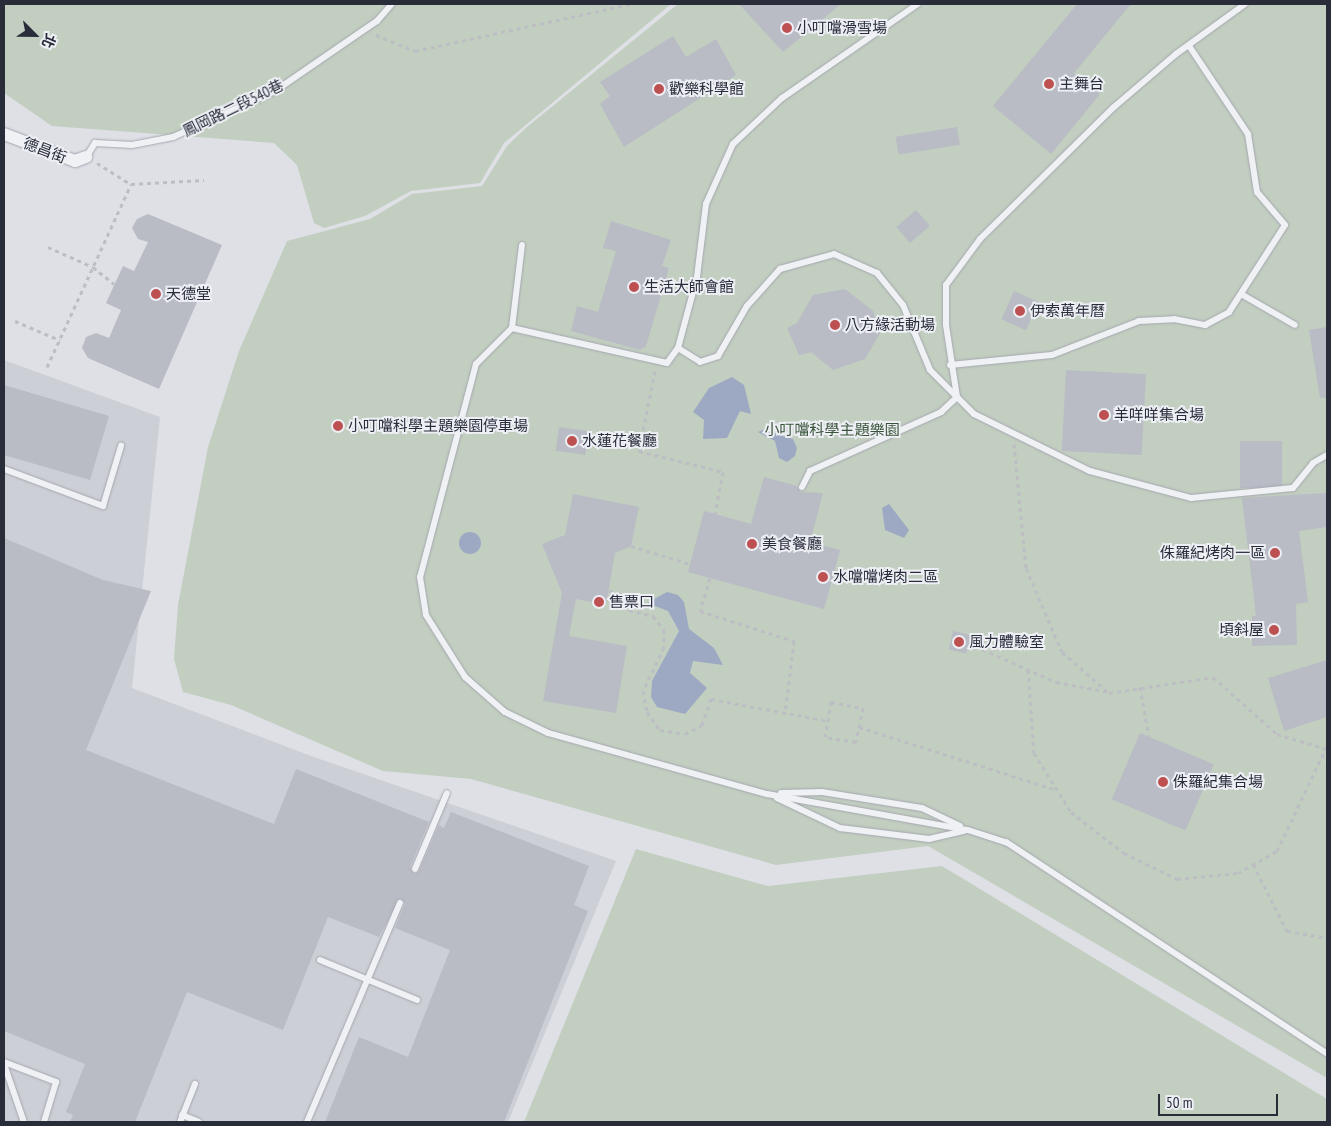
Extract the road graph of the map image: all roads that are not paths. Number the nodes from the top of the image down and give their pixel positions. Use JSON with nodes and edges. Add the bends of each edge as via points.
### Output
{"nodes":[{"id":1,"x":392,"y":4,"type":"edge"},
{"id":2,"x":918,"y":4,"type":"edge"},
{"id":3,"x":1245,"y":4,"type":"edge"},
{"id":4,"x":1189,"y":46,"type":"junction"},
{"id":5,"x":4,"y":134,"type":"edge"},
{"id":6,"x":86,"y":157,"type":"joint"},
{"id":7,"x":522,"y":245,"type":"dead end"},
{"id":8,"x":1241,"y":294,"type":"junction"},
{"id":9,"x":1295,"y":325,"type":"dead end"},
{"id":10,"x":512,"y":328,"type":"junction"},
{"id":11,"x":678,"y":348,"type":"junction"},
{"id":12,"x":950,"y":365,"type":"junction"},
{"id":13,"x":957,"y":397,"type":"junction"},
{"id":14,"x":121,"y":446,"type":"dead end"},
{"id":15,"x":1327,"y":454,"type":"edge"},
{"id":16,"x":4,"y":469,"type":"edge"},
{"id":17,"x":802,"y":487,"type":"dead end"},
{"id":18,"x":447,"y":793,"type":"dead end"},
{"id":19,"x":768,"y":794,"type":"junction"},
{"id":20,"x":968,"y":830,"type":"junction"},
{"id":21,"x":415,"y":869,"type":"dead end"},
{"id":22,"x":400,"y":903,"type":"dead end"},
{"id":23,"x":320,"y":960,"type":"dead end"},
{"id":24,"x":367,"y":980,"type":"junction"},
{"id":25,"x":417,"y":1000,"type":"dead end"},
{"id":26,"x":1327,"y":1054,"type":"edge"},
{"id":27,"x":4,"y":1063,"type":"edge"},
{"id":28,"x":195,"y":1084,"type":"dead end"},
{"id":29,"x":11,"y":1086,"type":"junction"},
{"id":30,"x":4,"y":1088,"type":"edge"},
{"id":31,"x":181,"y":1119,"type":"edge"},
{"id":32,"x":24,"y":1122,"type":"edge"},
{"id":33,"x":44,"y":1122,"type":"edge"},
{"id":34,"x":199,"y":1122,"type":"edge"},
{"id":35,"x":307,"y":1122,"type":"edge"}],
"edges":[{"from":1,"to":6,"type":"lane","name":"鳳岡路二段540巷","via":[[377,21],[274,90],[173,137],[132,145],[95,144]]},
{"from":2,"to":11,"type":"lane","via":[[782,98],[733,144],[706,204],[697,277]]},
{"from":3,"to":4,"type":"lane"},
{"from":4,"to":8,"type":"lane","via":[[1248,134],[1257,192],[1285,225]]},
{"from":4,"to":12,"type":"lane","via":[[1114,107],[980,239],[946,285]]},
{"from":5,"to":6,"type":"street","name":"德昌街","via":[[75,161]]},
{"from":7,"to":10,"type":"lane"},
{"from":8,"to":9,"type":"lane"},
{"from":8,"to":12,"type":"lane","via":[[1229,312],[1205,325],[1174,319],[1139,321],[1052,354]]},
{"from":10,"to":11,"type":"lane","via":[[667,363]]},
{"from":10,"to":19,"type":"lane","via":[[476,364],[420,578],[426,615],[443,647],[465,677],[505,712],[548,733]]},
{"from":11,"to":13,"type":"lane","via":[[700,362],[718,356],[747,306],[780,268],[834,254],[877,273],[903,306],[930,370]]},
{"from":12,"to":13,"type":"lane"},
{"from":13,"to":15,"type":"lane","via":[[974,414],[1090,471],[1191,498],[1293,488],[1313,463]]},
{"from":13,"to":17,"type":"lane","via":[[941,412],[810,471]]},
{"from":14,"to":16,"type":"lane","via":[[103,506]]},
{"from":18,"to":21,"type":"lane"},
{"from":19,"to":20,"type":"lane"},
{"from":19,"to":20,"type":"lane","via":[[822,792],[922,808]]},
{"from":19,"to":20,"type":"lane","via":[[840,828],[929,839]]},
{"from":20,"to":26,"type":"lane","via":[[1006,842]]},
{"from":22,"to":24,"type":"lane"},
{"from":23,"to":24,"type":"lane"},
{"from":24,"to":25,"type":"lane"},
{"from":24,"to":35,"type":"lane"},
{"from":27,"to":29,"type":"lane"},
{"from":27,"to":33,"type":"lane","via":[[56,1082]]},
{"from":28,"to":31,"type":"lane"},
{"from":29,"to":30,"type":"lane"},
{"from":29,"to":32,"type":"lane"},
{"from":31,"to":34,"type":"lane"}]}
